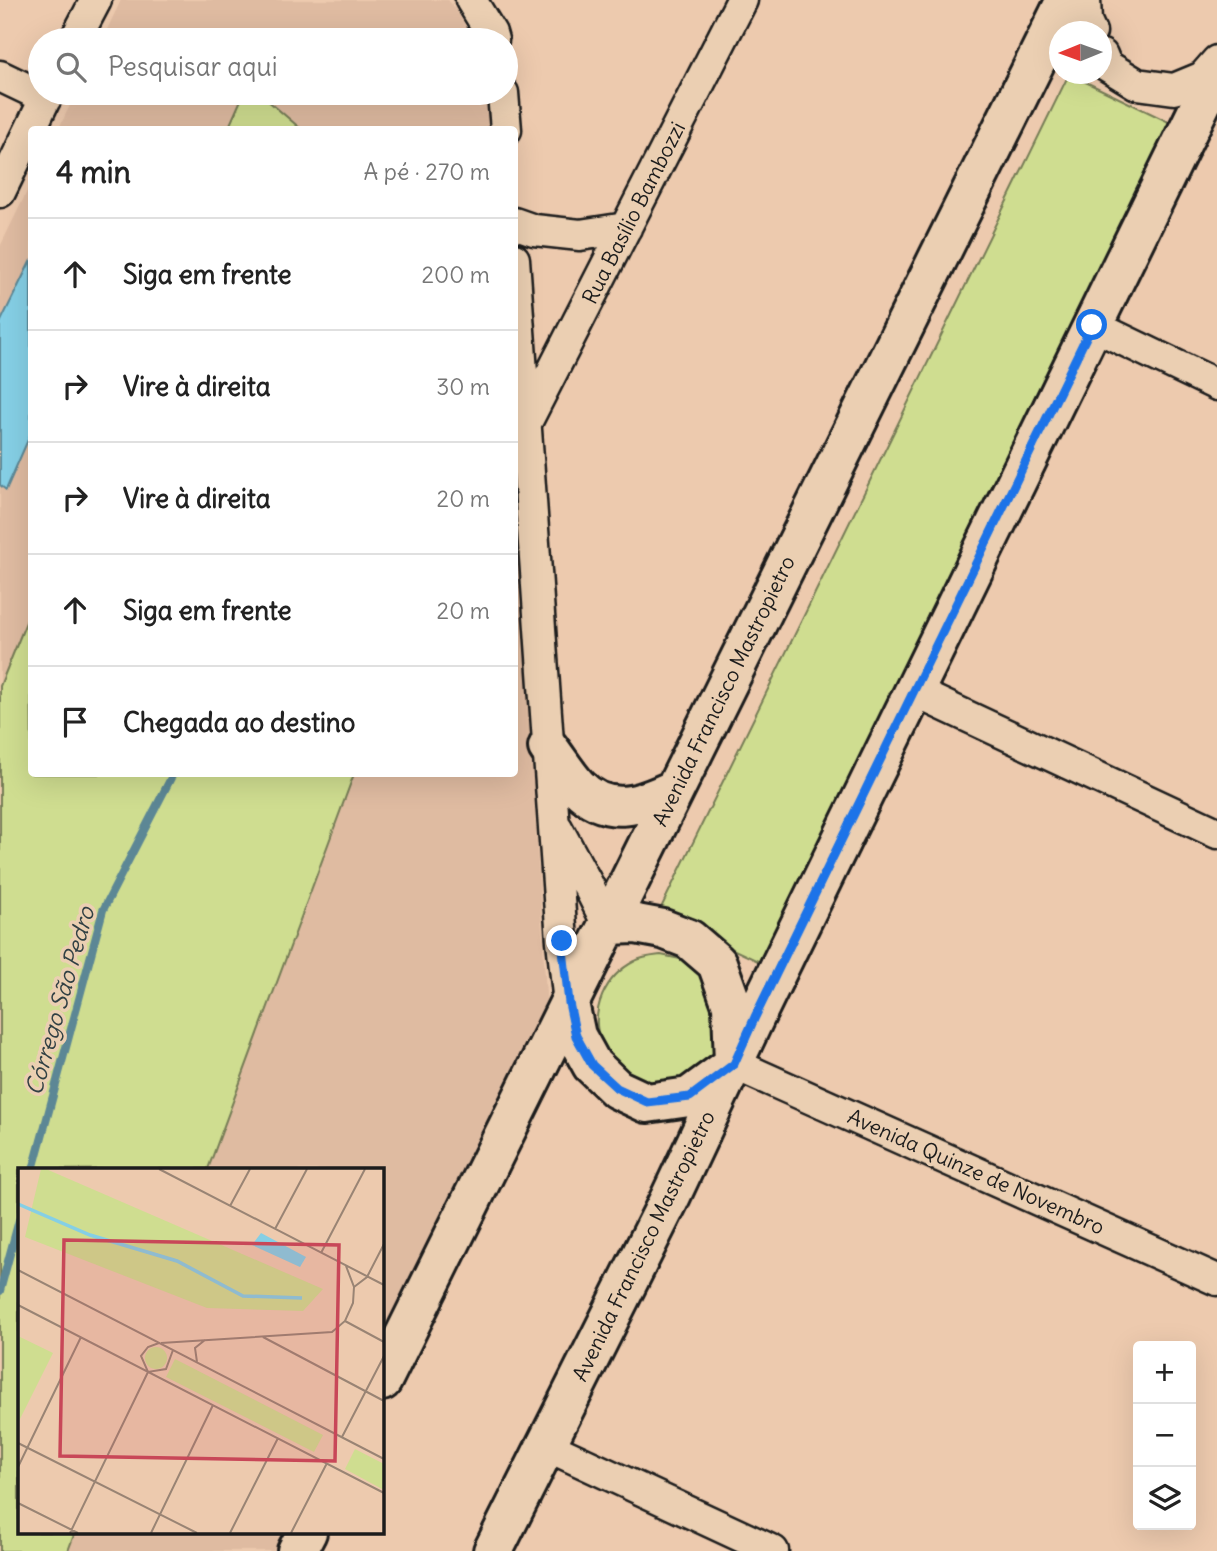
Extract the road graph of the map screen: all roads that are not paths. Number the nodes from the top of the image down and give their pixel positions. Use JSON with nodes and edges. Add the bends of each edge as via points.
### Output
{"nodes":[{"id":1,"x":96,"y":0,"type":"edge"},
{"id":2,"x":471,"y":0,"type":"edge"},
{"id":3,"x":742,"y":0,"type":"edge"},
{"id":4,"x":1066,"y":0,"type":"edge"},
{"id":5,"x":1085,"y":0,"type":"edge"},
{"id":6,"x":1086,"y":21,"type":"edge"},
{"id":7,"x":81,"y":28,"type":"edge"},
{"id":8,"x":488,"y":28,"type":"edge"},
{"id":9,"x":1217,"y":61,"type":"edge"},
{"id":10,"x":1112,"y":69,"type":"edge"},
{"id":11,"x":1217,"y":71,"type":"edge"},
{"id":12,"x":0,"y":76,"type":"edge"},
{"id":13,"x":28,"y":88,"type":"edge"},
{"id":14,"x":43,"y":105,"type":"edge"},
{"id":15,"x":504,"y":105,"type":"edge"},
{"id":16,"x":32,"y":126,"type":"edge"},
{"id":17,"x":506,"y":126,"type":"edge"},
{"id":18,"x":28,"y":135,"type":"edge"},
{"id":19,"x":0,"y":192,"type":"edge"},
{"id":20,"x":518,"y":224,"type":"edge"},
{"id":21,"x":626,"y":228,"type":"junction"},
{"id":22,"x":518,"y":319,"type":"edge"},
{"id":23,"x":1092,"y":325,"type":"junction"},
{"id":24,"x":1217,"y":385,"type":"edge"},
{"id":25,"x":525,"y":425,"type":"junction"},
{"id":26,"x":913,"y":691,"type":"junction"},
{"id":27,"x":548,"y":747,"type":"junction"},
{"id":28,"x":675,"y":789,"type":"junction"},
{"id":29,"x":553,"y":822,"type":"junction"},
{"id":30,"x":1217,"y":833,"type":"edge"},
{"id":31,"x":608,"y":925,"type":"junction"},
{"id":32,"x":569,"y":1003,"type":"junction"},
{"id":33,"x":734,"y":1064,"type":"junction"},
{"id":34,"x":1217,"y":1280,"type":"edge"},
{"id":35,"x":383,"y":1379,"type":"edge"},
{"id":36,"x":545,"y":1445,"type":"junction"},
{"id":37,"x":306,"y":1534,"type":"edge"},
{"id":38,"x":297,"y":1551,"type":"edge"},
{"id":39,"x":493,"y":1551,"type":"edge"},
{"id":40,"x":774,"y":1551,"type":"edge"}],
"edges":[{"from":1,"to":7,"type":"street"},
{"from":2,"to":8,"type":"street"},
{"from":3,"to":21,"type":"street","name":"Rua Basílio Bambozzi"},
{"from":4,"to":28,"type":"main road","name":"Avenida Francisco Mastropietro"},
{"from":5,"to":6,"type":"street"},
{"from":9,"to":10,"type":"street","via":[[1203,77],[1174,89],[1137,84]]},
{"from":11,"to":23,"type":"main road","name":"Avenida Francisco Mastropietro"},
{"from":12,"to":13,"type":"street"},
{"from":14,"to":16,"type":"street"},
{"from":15,"to":17,"type":"street"},
{"from":18,"to":19,"type":"street"},
{"from":20,"to":21,"type":"street","via":[[580,235]]},
{"from":21,"to":25,"type":"street","name":"Rua Basílio Bambozzi"},
{"from":22,"to":25,"type":"street"},
{"from":23,"to":24,"type":"street"},
{"from":23,"to":26,"type":"main road","name":"Avenida Francisco Mastropietro"},
{"from":25,"to":27,"type":"street"},
{"from":26,"to":30,"type":"street"},
{"from":26,"to":33,"type":"main road","name":"Avenida Francisco Mastropietro"},
{"from":27,"to":28,"type":"main road","via":[[596,801],[621,807]]},
{"from":27,"to":29,"type":"street"},
{"from":28,"to":31,"type":"main road","name":"Avenida Francisco Mastropietro"},
{"from":29,"to":31,"type":"street"},
{"from":29,"to":32,"type":"street"},
{"from":31,"to":32,"type":"main road","name":"Avenida Francisco Mastropietro"},
{"from":31,"to":33,"type":"main road","via":[[663,929],[688,939],[717,963],[732,1005]]},
{"from":32,"to":33,"type":"main road","via":[[576,1036],[592,1065],[617,1088],[647,1102],[690,1097]]},
{"from":32,"to":35,"type":"main road","name":"Avenida Francisco Mastropietro"},
{"from":33,"to":34,"type":"street","name":"Avenida Quinze de Novembro"},
{"from":33,"to":36,"type":"main road","name":"Avenida Francisco Mastropietro"},
{"from":36,"to":39,"type":"main road","name":"Avenida Francisco Mastropietro"},
{"from":36,"to":40,"type":"street"},
{"from":37,"to":38,"type":"main road"}]}
